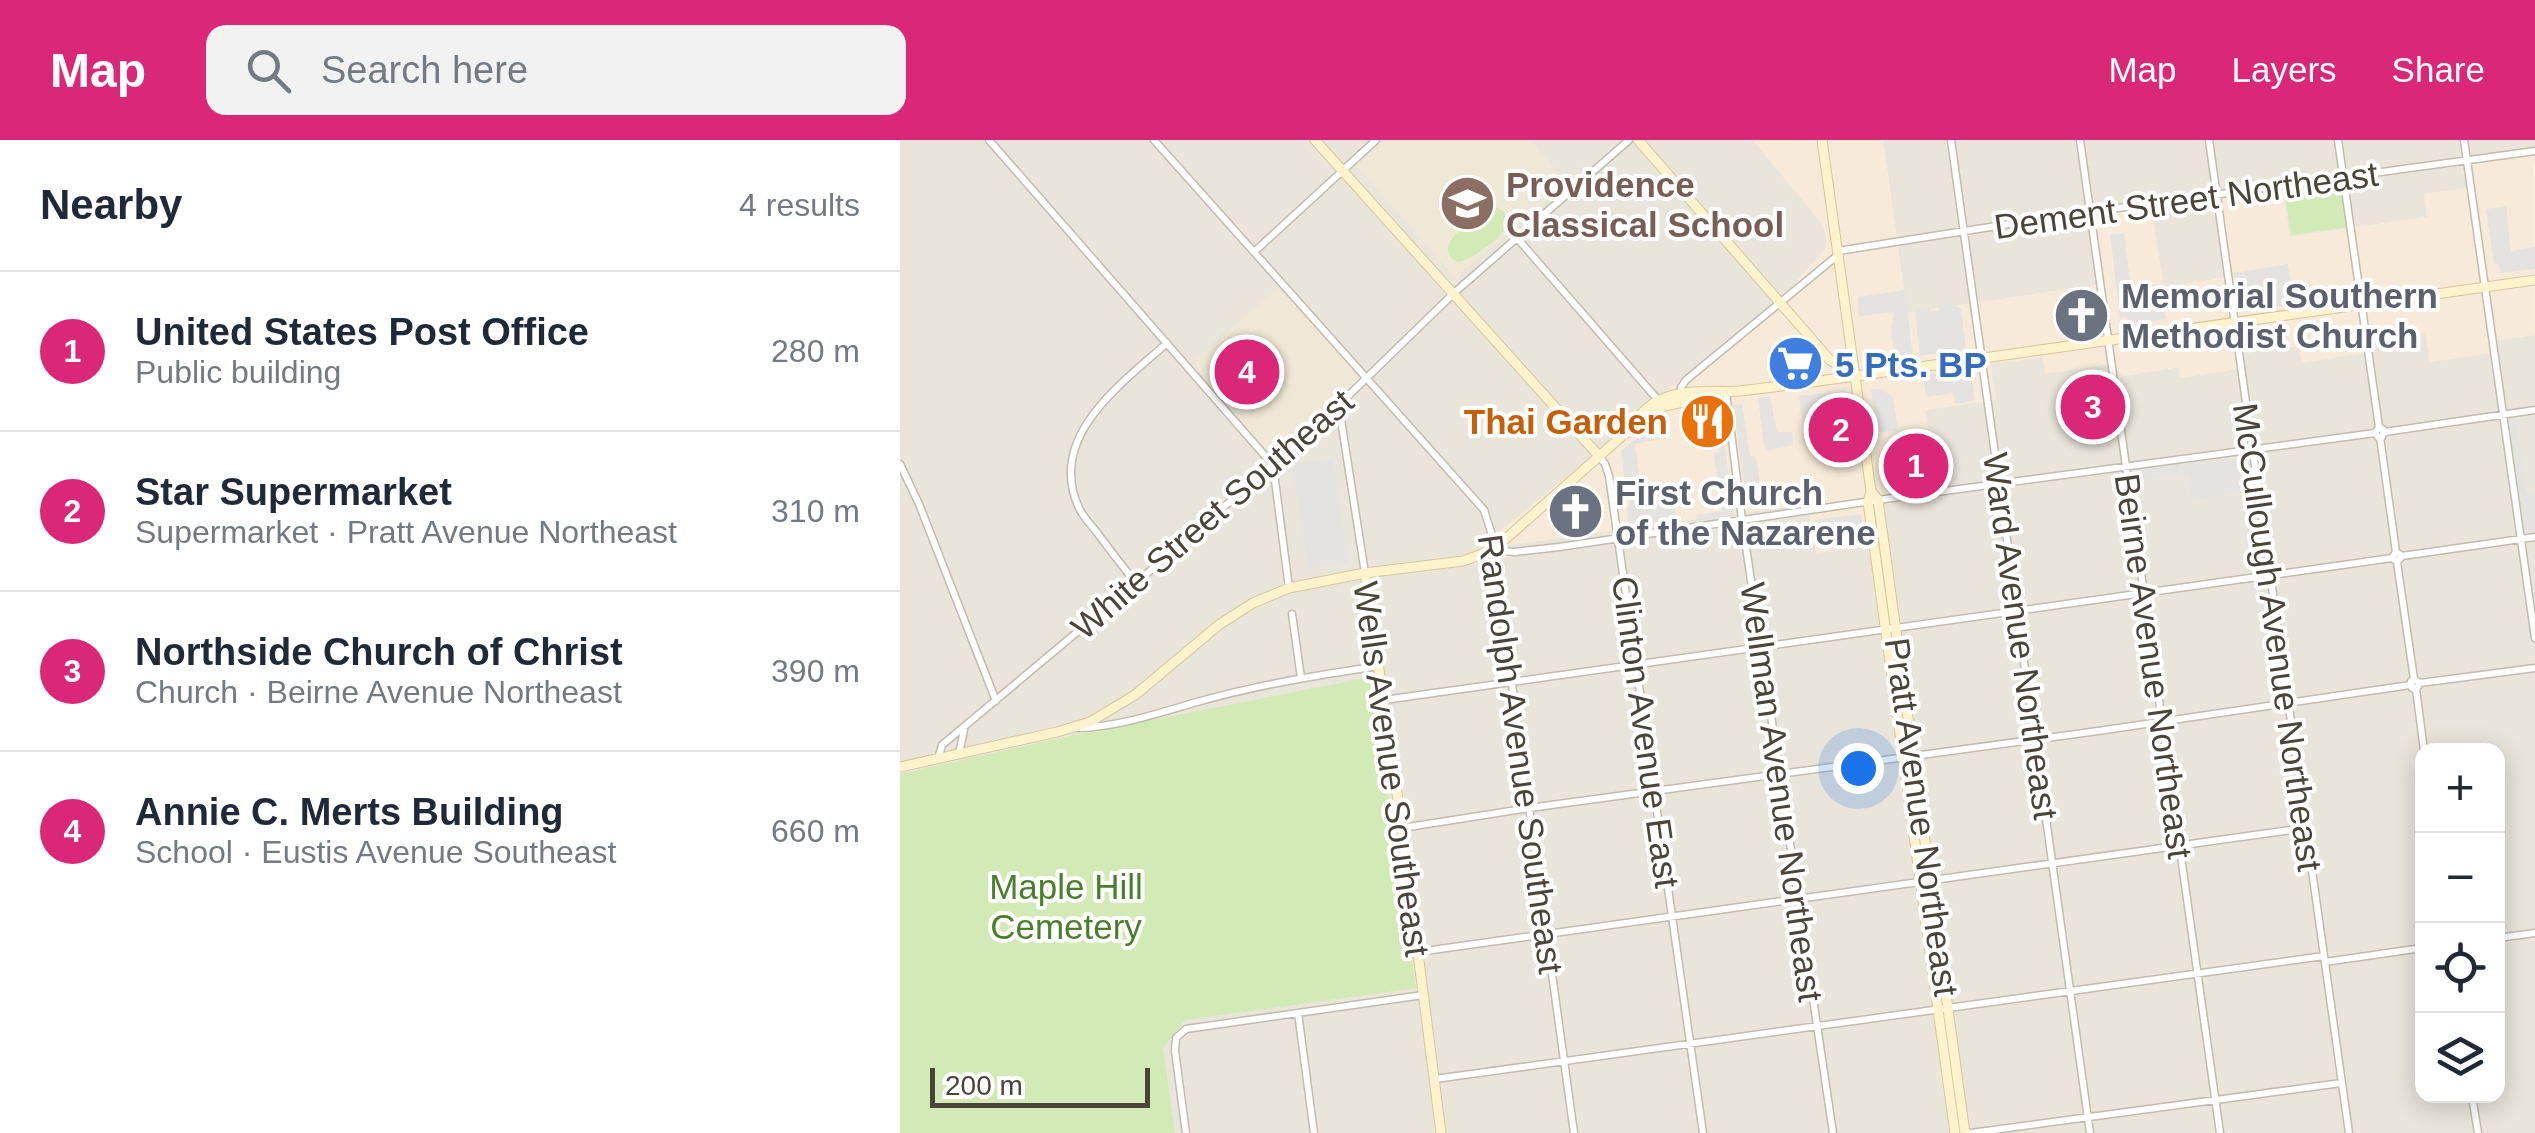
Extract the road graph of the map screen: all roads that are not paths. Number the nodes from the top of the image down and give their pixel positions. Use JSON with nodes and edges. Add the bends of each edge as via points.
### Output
{"nodes":[{"id":1,"x":989,"y":140,"type":"edge"},
{"id":2,"x":1154,"y":140,"type":"edge"},
{"id":3,"x":1315,"y":140,"type":"edge"},
{"id":4,"x":1376,"y":140,"type":"edge"},
{"id":5,"x":1629,"y":140,"type":"edge"},
{"id":6,"x":1638,"y":140,"type":"edge"},
{"id":7,"x":1822,"y":140,"type":"edge"},
{"id":8,"x":1951,"y":140,"type":"edge"},
{"id":9,"x":2080,"y":140,"type":"edge"},
{"id":10,"x":2209,"y":140,"type":"edge"},
{"id":11,"x":2338,"y":140,"type":"edge"},
{"id":12,"x":2464,"y":140,"type":"edge"},
{"id":13,"x":2535,"y":152,"type":"edge"},
{"id":14,"x":2467,"y":161,"type":"junction"},
{"id":15,"x":1342,"y":171,"type":"junction"},
{"id":16,"x":2344,"y":178,"type":"junction"},
{"id":17,"x":2217,"y":195,"type":"junction"},
{"id":18,"x":2090,"y":212,"type":"junction"},
{"id":19,"x":1963,"y":231,"type":"junction"},
{"id":20,"x":1517,"y":238,"type":"junction"},
{"id":21,"x":1254,"y":252,"type":"junction"},
{"id":22,"x":1838,"y":252,"type":"junction"},
{"id":23,"x":2535,"y":280,"type":"edge"},
{"id":24,"x":2486,"y":287,"type":"junction"},
{"id":25,"x":1454,"y":293,"type":"junction"},
{"id":26,"x":1778,"y":303,"type":"junction"},
{"id":27,"x":2362,"y":304,"type":"junction"},
{"id":28,"x":2234,"y":322,"type":"junction"},
{"id":29,"x":2108,"y":340,"type":"junction"},
{"id":30,"x":1166,"y":343,"type":"junction"},
{"id":31,"x":1982,"y":358,"type":"junction"},
{"id":32,"x":1856,"y":376,"type":"junction"},
{"id":33,"x":1367,"y":378,"type":"junction"},
{"id":34,"x":1726,"y":392,"type":"junction"},
{"id":35,"x":1681,"y":394,"type":"junction"},
{"id":36,"x":1658,"y":400,"type":"junction"},
{"id":37,"x":1339,"y":406,"type":"junction"},
{"id":38,"x":2535,"y":410,"type":"edge"},
{"id":39,"x":2504,"y":415,"type":"junction"},
{"id":40,"x":2380,"y":432,"type":"junction"},
{"id":41,"x":1622,"y":436,"type":"junction"},
{"id":42,"x":2252,"y":450,"type":"junction"},
{"id":43,"x":1599,"y":456,"type":"junction"},
{"id":44,"x":900,"y":464,"type":"edge"},
{"id":45,"x":1273,"y":465,"type":"junction"},
{"id":46,"x":2126,"y":466,"type":"junction"},
{"id":47,"x":2000,"y":484,"type":"junction"},
{"id":48,"x":1873,"y":501,"type":"junction"},
{"id":49,"x":1742,"y":520,"type":"junction"},
{"id":50,"x":1618,"y":538,"type":"junction"},
{"id":51,"x":2535,"y":538,"type":"edge"},
{"id":52,"x":2521,"y":539,"type":"junction"},
{"id":53,"x":1493,"y":550,"type":"junction"},
{"id":54,"x":2397,"y":557,"type":"junction"},
{"id":55,"x":1365,"y":574,"type":"junction"},
{"id":56,"x":2270,"y":576,"type":"junction"},
{"id":57,"x":1136,"y":583,"type":"junction"},
{"id":58,"x":1288,"y":588,"type":"junction"},
{"id":59,"x":2144,"y":594,"type":"junction"},
{"id":60,"x":2018,"y":610,"type":"junction"},
{"id":61,"x":1292,"y":614,"type":"dead end"},
{"id":62,"x":1890,"y":628,"type":"junction"},
{"id":63,"x":2535,"y":638,"type":"edge"},
{"id":64,"x":1762,"y":646,"type":"junction"},
{"id":65,"x":1635,"y":664,"type":"junction"},
{"id":66,"x":1379,"y":666,"type":"junction"},
{"id":67,"x":2535,"y":668,"type":"edge"},
{"id":68,"x":1301,"y":678,"type":"junction"},
{"id":69,"x":1511,"y":681,"type":"junction"},
{"id":70,"x":2415,"y":684,"type":"junction"},
{"id":71,"x":1384,"y":700,"type":"junction"},
{"id":72,"x":996,"y":701,"type":"junction"},
{"id":73,"x":2287,"y":702,"type":"junction"},
{"id":74,"x":2162,"y":720,"type":"junction"},
{"id":75,"x":964,"y":729,"type":"junction"},
{"id":76,"x":1066,"y":729,"type":"junction"},
{"id":77,"x":2036,"y":738,"type":"junction"},
{"id":78,"x":2423,"y":743,"type":"edge"},
{"id":79,"x":960,"y":754,"type":"junction"},
{"id":80,"x":1909,"y":756,"type":"junction"},
{"id":81,"x":938,"y":758,"type":"junction"},
{"id":82,"x":900,"y":768,"type":"edge"},
{"id":83,"x":1780,"y":773,"type":"junction"},
{"id":84,"x":1654,"y":790,"type":"junction"},
{"id":85,"x":1528,"y":808,"type":"junction"},
{"id":86,"x":1402,"y":828,"type":"junction"},
{"id":87,"x":2306,"y":828,"type":"junction"},
{"id":88,"x":2180,"y":846,"type":"junction"},
{"id":89,"x":2052,"y":863,"type":"junction"},
{"id":90,"x":1926,"y":881,"type":"junction"},
{"id":91,"x":1798,"y":900,"type":"junction"},
{"id":92,"x":1672,"y":917,"type":"junction"},
{"id":93,"x":2535,"y":932,"type":"edge"},
{"id":94,"x":1548,"y":935,"type":"junction"},
{"id":95,"x":2505,"y":937,"type":"edge"},
{"id":96,"x":2415,"y":949,"type":"edge"},
{"id":97,"x":1418,"y":952,"type":"junction"},
{"id":98,"x":2324,"y":959,"type":"junction"},
{"id":99,"x":2198,"y":974,"type":"junction"},
{"id":100,"x":2069,"y":992,"type":"junction"},
{"id":101,"x":1424,"y":995,"type":"junction"},
{"id":102,"x":1944,"y":1008,"type":"junction"},
{"id":103,"x":1298,"y":1013,"type":"junction"},
{"id":104,"x":1816,"y":1026,"type":"junction"},
{"id":105,"x":1690,"y":1043,"type":"junction"},
{"id":106,"x":1564,"y":1061,"type":"junction"},
{"id":107,"x":1435,"y":1080,"type":"junction"},
{"id":108,"x":2342,"y":1083,"type":"junction"},
{"id":109,"x":2216,"y":1100,"type":"junction"},
{"id":110,"x":2473,"y":1103,"type":"edge"},
{"id":111,"x":2087,"y":1116,"type":"junction"},
{"id":112,"x":1186,"y":1133,"type":"edge"},
{"id":113,"x":1314,"y":1133,"type":"edge"},
{"id":114,"x":1441,"y":1133,"type":"edge"},
{"id":115,"x":1574,"y":1133,"type":"edge"},
{"id":116,"x":1703,"y":1133,"type":"edge"},
{"id":117,"x":1833,"y":1133,"type":"edge"},
{"id":118,"x":1956,"y":1133,"type":"edge"},
{"id":119,"x":1968,"y":1133,"type":"edge"},
{"id":120,"x":2090,"y":1133,"type":"edge"},
{"id":121,"x":2220,"y":1133,"type":"edge"},
{"id":122,"x":2349,"y":1133,"type":"edge"},
{"id":123,"x":2478,"y":1133,"type":"edge"}],
"edges":[{"from":1,"to":30,"type":"street"},
{"from":2,"to":21,"type":"street","name":"Randolph Avenue Southeast"},
{"from":3,"to":15,"type":"main road","name":"Clinton Avenue East"},
{"from":4,"to":15,"type":"street"},
{"from":5,"to":20,"type":"street","name":"White Street Southeast"},
{"from":6,"to":26,"type":"main road"},
{"from":7,"to":22,"type":"main road"},
{"from":8,"to":19,"type":"street","name":"Ward Avenue Northeast"},
{"from":9,"to":18,"type":"street","name":"Beirne Avenue Northeast"},
{"from":10,"to":17,"type":"street","name":"McCullough Avenue Northeast"},
{"from":11,"to":16,"type":"street"},
{"from":12,"to":14,"type":"street"},
{"from":13,"to":14,"type":"street","name":"Dement Street Northeast"},
{"from":14,"to":16,"type":"street","name":"Dement Street Northeast"},
{"from":14,"to":24,"type":"street"},
{"from":15,"to":21,"type":"street"},
{"from":15,"to":25,"type":"main road","name":"Clinton Avenue East"},
{"from":16,"to":17,"type":"street","name":"Dement Street Northeast"},
{"from":16,"to":27,"type":"street"},
{"from":17,"to":18,"type":"street","name":"Dement Street Northeast"},
{"from":17,"to":28,"type":"street","name":"McCullough Avenue Northeast"},
{"from":18,"to":19,"type":"street","name":"Dement Street Northeast"},
{"from":18,"to":29,"type":"street","name":"Beirne Avenue Northeast"},
{"from":19,"to":22,"type":"street","name":"Dement Street Northeast"},
{"from":19,"to":31,"type":"street","name":"Ward Avenue Northeast"},
{"from":20,"to":25,"type":"street","name":"White Street Southeast"},
{"from":20,"to":36,"type":"street"},
{"from":21,"to":33,"type":"street","name":"Randolph Avenue Southeast"},
{"from":22,"to":26,"type":"street"},
{"from":22,"to":32,"type":"main road"},
{"from":23,"to":24,"type":"main road"},
{"from":24,"to":27,"type":"main road"},
{"from":24,"to":39,"type":"street"},
{"from":25,"to":33,"type":"street","name":"White Street Southeast"},
{"from":25,"to":43,"type":"main road","name":"Clinton Avenue East"},
{"from":26,"to":32,"type":"main road","via":[[1830,361]]},
{"from":26,"to":35,"type":"street","via":[[1686,380]]},
{"from":27,"to":28,"type":"main road"},
{"from":27,"to":40,"type":"street"},
{"from":28,"to":29,"type":"main road"},
{"from":28,"to":42,"type":"street","name":"McCullough Avenue Northeast"},
{"from":29,"to":31,"type":"main road"},
{"from":29,"to":46,"type":"street","name":"Beirne Avenue Northeast"},
{"from":30,"to":45,"type":"street"},
{"from":30,"to":57,"type":"street","via":[[1087,420],[1071,463],[1079,510]]},
{"from":31,"to":32,"type":"main road"},
{"from":31,"to":47,"type":"street","name":"Ward Avenue Northeast"},
{"from":32,"to":34,"type":"main road"},
{"from":32,"to":48,"type":"main road"},
{"from":33,"to":37,"type":"street","name":"White Street Southeast"},
{"from":33,"to":53,"type":"street","name":"Randolph Avenue Southeast","via":[[1484,510]]},
{"from":34,"to":35,"type":"main road"},
{"from":34,"to":41,"type":"main road","via":[[1664,406]]},
{"from":34,"to":49,"type":"street","name":"Wellman Avenue Northeast"},
{"from":35,"to":36,"type":"main road"},
{"from":36,"to":41,"type":"main road"},
{"from":37,"to":45,"type":"street","name":"White Street Southeast"},
{"from":37,"to":55,"type":"street","name":"Wells Avenue Southeast"},
{"from":38,"to":39,"type":"street"},
{"from":39,"to":40,"type":"street"},
{"from":39,"to":52,"type":"street"},
{"from":40,"to":42,"type":"street"},
{"from":40,"to":54,"type":"street"},
{"from":41,"to":43,"type":"main road"},
{"from":42,"to":46,"type":"street"},
{"from":42,"to":56,"type":"street","name":"McCullough Avenue Northeast"},
{"from":43,"to":50,"type":"street","name":"Clinton Avenue East"},
{"from":43,"to":53,"type":"main road"},
{"from":44,"to":72,"type":"street"},
{"from":45,"to":57,"type":"street","name":"White Street Southeast"},
{"from":45,"to":58,"type":"street"},
{"from":46,"to":47,"type":"street"},
{"from":46,"to":59,"type":"street","name":"Beirne Avenue Northeast"},
{"from":47,"to":48,"type":"street"},
{"from":47,"to":60,"type":"street","name":"Ward Avenue Northeast"},
{"from":48,"to":49,"type":"street"},
{"from":48,"to":62,"type":"main road","name":"Pratt Avenue Northeast"},
{"from":49,"to":50,"type":"street"},
{"from":49,"to":64,"type":"street","name":"Wellman Avenue Northeast"},
{"from":50,"to":53,"type":"street"},
{"from":50,"to":65,"type":"street","name":"Clinton Avenue East"},
{"from":51,"to":52,"type":"street"},
{"from":52,"to":54,"type":"street"},
{"from":52,"to":63,"type":"street"},
{"from":53,"to":55,"type":"main road","via":[[1463,561]]},
{"from":53,"to":69,"type":"street","name":"Randolph Avenue Southeast"},
{"from":54,"to":56,"type":"street"},
{"from":54,"to":70,"type":"street"},
{"from":55,"to":58,"type":"main road"},
{"from":55,"to":66,"type":"main road","name":"Wells Avenue Southeast"},
{"from":56,"to":59,"type":"street"},
{"from":56,"to":73,"type":"street","name":"McCullough Avenue Northeast"},
{"from":57,"to":72,"type":"street","name":"White Street Southeast"},
{"from":58,"to":76,"type":"main road","via":[[1220,624],[1123,703]]},
{"from":59,"to":60,"type":"street"},
{"from":59,"to":74,"type":"street","name":"Beirne Avenue Northeast"},
{"from":60,"to":62,"type":"street"},
{"from":60,"to":77,"type":"street","name":"Ward Avenue Northeast"},
{"from":61,"to":68,"type":"street"},
{"from":62,"to":64,"type":"street"},
{"from":62,"to":80,"type":"main road","name":"Pratt Avenue Northeast"},
{"from":64,"to":65,"type":"street"},
{"from":64,"to":83,"type":"street","name":"Wellman Avenue Northeast"},
{"from":65,"to":69,"type":"street"},
{"from":65,"to":84,"type":"street","name":"Clinton Avenue East"},
{"from":66,"to":68,"type":"street"},
{"from":66,"to":71,"type":"main road","name":"Wells Avenue Southeast"},
{"from":67,"to":70,"type":"street"},
{"from":68,"to":76,"type":"street","via":[[1170,712]]},
{"from":69,"to":71,"type":"street"},
{"from":69,"to":85,"type":"street","name":"Randolph Avenue Southeast"},
{"from":70,"to":73,"type":"street"},
{"from":70,"to":78,"type":"street"},
{"from":71,"to":86,"type":"main road","name":"Wells Avenue Southeast"},
{"from":72,"to":75,"type":"street","name":"White Street Southeast"},
{"from":73,"to":74,"type":"street"},
{"from":73,"to":87,"type":"street","name":"McCullough Avenue Northeast"},
{"from":74,"to":77,"type":"street"},
{"from":74,"to":88,"type":"street","name":"Beirne Avenue Northeast"},
{"from":75,"to":79,"type":"street"},
{"from":75,"to":81,"type":"street","name":"White Street Southeast","via":[[942,746]]},
{"from":76,"to":79,"type":"main road"},
{"from":77,"to":80,"type":"street"},
{"from":77,"to":89,"type":"street","name":"Ward Avenue Northeast"},
{"from":79,"to":81,"type":"main road"},
{"from":80,"to":83,"type":"street"},
{"from":80,"to":90,"type":"main road","name":"Pratt Avenue Northeast"},
{"from":81,"to":82,"type":"main road"},
{"from":83,"to":84,"type":"street"},
{"from":83,"to":91,"type":"street","name":"Wellman Avenue Northeast"},
{"from":84,"to":85,"type":"street"},
{"from":84,"to":92,"type":"street","name":"Clinton Avenue East"},
{"from":85,"to":86,"type":"street"},
{"from":85,"to":94,"type":"street","name":"Randolph Avenue Southeast"},
{"from":86,"to":97,"type":"main road","name":"Wells Avenue Southeast"},
{"from":87,"to":88,"type":"street"},
{"from":87,"to":98,"type":"street","name":"McCullough Avenue Northeast"},
{"from":88,"to":89,"type":"street"},
{"from":88,"to":99,"type":"street","name":"Beirne Avenue Northeast"},
{"from":89,"to":90,"type":"street"},
{"from":89,"to":100,"type":"street","name":"Ward Avenue Northeast"},
{"from":90,"to":91,"type":"street"},
{"from":90,"to":102,"type":"main road","name":"Pratt Avenue Northeast"},
{"from":91,"to":92,"type":"street"},
{"from":91,"to":104,"type":"street","name":"Wellman Avenue Northeast"},
{"from":92,"to":94,"type":"street"},
{"from":92,"to":105,"type":"street","name":"Clinton Avenue East"},
{"from":93,"to":95,"type":"street"},
{"from":94,"to":97,"type":"street"},
{"from":94,"to":106,"type":"street","name":"Randolph Avenue Southeast"},
{"from":96,"to":98,"type":"street"},
{"from":97,"to":101,"type":"main road","name":"Wells Avenue Southeast"},
{"from":98,"to":99,"type":"street"},
{"from":98,"to":108,"type":"street","name":"McCullough Avenue Northeast"},
{"from":99,"to":100,"type":"street"},
{"from":99,"to":109,"type":"street","name":"Beirne Avenue Northeast"},
{"from":100,"to":102,"type":"street"},
{"from":100,"to":111,"type":"street","name":"Ward Avenue Northeast"},
{"from":101,"to":103,"type":"street"},
{"from":101,"to":107,"type":"main road","name":"Wells Avenue Southeast"},
{"from":102,"to":104,"type":"street"},
{"from":102,"to":118,"type":"main road","name":"Pratt Avenue Northeast"},
{"from":102,"to":119,"type":"main road","name":"Pratt Avenue Northeast"},
{"from":103,"to":112,"type":"street","via":[[1186,1029],[1176,1038]]},
{"from":103,"to":113,"type":"street"},
{"from":104,"to":105,"type":"street"},
{"from":104,"to":117,"type":"street","name":"Wellman Avenue Northeast"},
{"from":105,"to":106,"type":"street"},
{"from":105,"to":116,"type":"street","name":"Clinton Avenue East"},
{"from":106,"to":107,"type":"street"},
{"from":106,"to":115,"type":"street","name":"Randolph Avenue Southeast"},
{"from":107,"to":114,"type":"main road","name":"Wells Avenue Southeast"},
{"from":108,"to":109,"type":"street"},
{"from":108,"to":122,"type":"street","name":"McCullough Avenue Northeast"},
{"from":109,"to":111,"type":"street"},
{"from":109,"to":121,"type":"street","name":"Beirne Avenue Northeast"},
{"from":110,"to":123,"type":"street"},
{"from":111,"to":119,"type":"street"},
{"from":111,"to":120,"type":"street","name":"Ward Avenue Northeast"}]}
